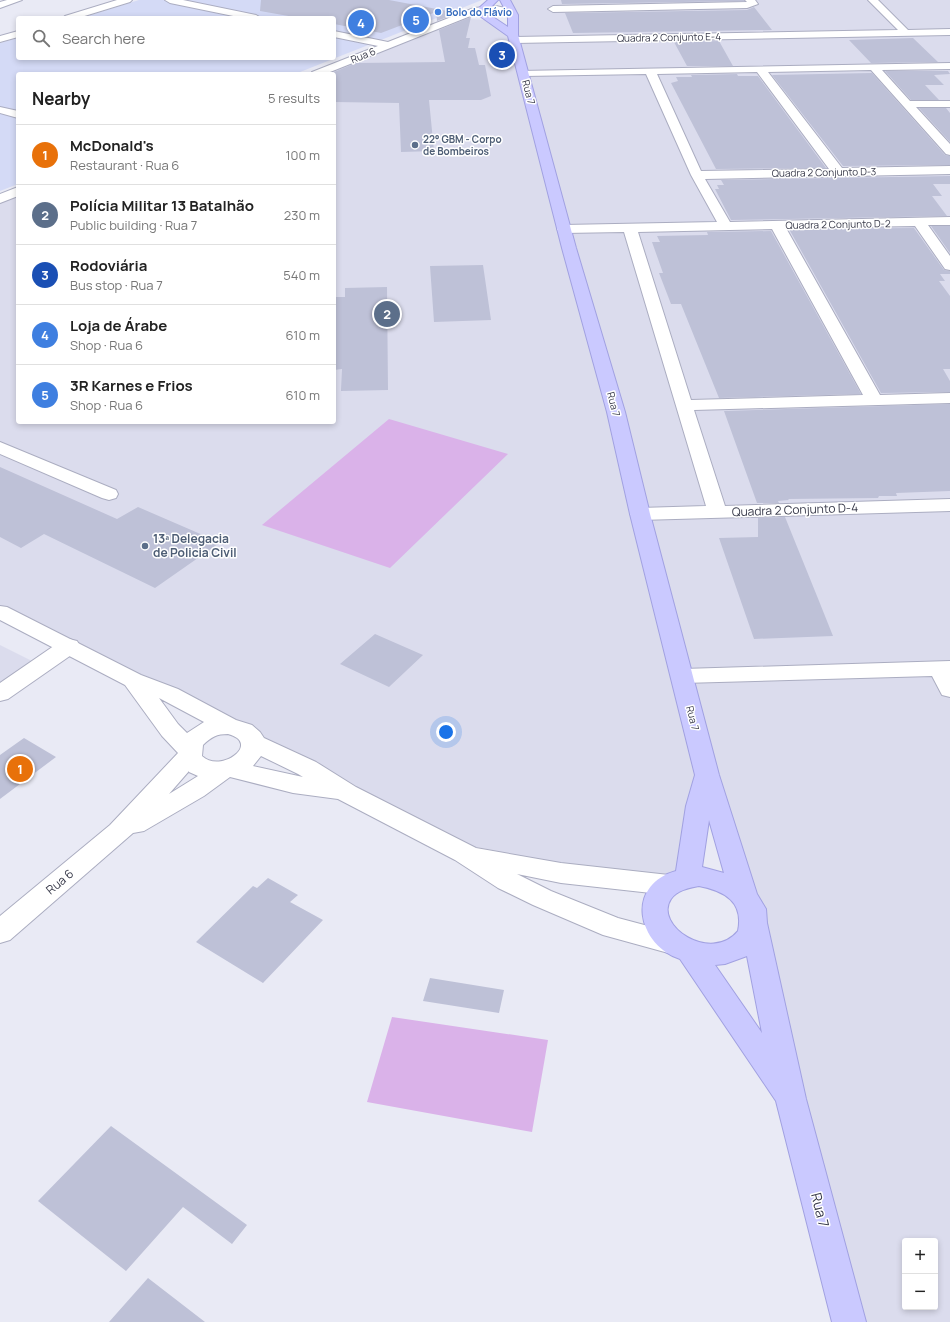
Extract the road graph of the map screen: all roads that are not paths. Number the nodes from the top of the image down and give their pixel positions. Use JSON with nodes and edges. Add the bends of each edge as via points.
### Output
{"nodes":[{"id":1,"x":17,"y":0,"type":"edge"},
{"id":2,"x":127,"y":0,"type":"edge"},
{"id":3,"x":170,"y":0,"type":"edge"},
{"id":4,"x":493,"y":0,"type":"edge"},
{"id":5,"x":505,"y":0,"type":"edge"},
{"id":6,"x":873,"y":0,"type":"edge"},
{"id":7,"x":751,"y":2,"type":"edge"},
{"id":8,"x":649,"y":4,"type":"edge"},
{"id":9,"x":0,"y":5,"type":"edge"},
{"id":10,"x":484,"y":8,"type":"junction"},
{"id":11,"x":552,"y":9,"type":"edge"},
{"id":12,"x":512,"y":13,"type":"junction"},
{"id":13,"x":75,"y":16,"type":"edge"},
{"id":14,"x":246,"y":16,"type":"edge"},
{"id":15,"x":492,"y":22,"type":"junction"},
{"id":16,"x":439,"y":25,"type":"junction"},
{"id":17,"x":904,"y":32,"type":"junction"},
{"id":18,"x":950,"y":32,"type":"edge"},
{"id":19,"x":336,"y":34,"type":"edge"},
{"id":20,"x":818,"y":34,"type":"junction"},
{"id":21,"x":16,"y":35,"type":"edge"},
{"id":22,"x":777,"y":35,"type":"junction"},
{"id":23,"x":514,"y":38,"type":"junction"},
{"id":24,"x":0,"y":39,"type":"edge"},
{"id":25,"x":388,"y":45,"type":"junction"},
{"id":26,"x":828,"y":45,"type":"dead end"},
{"id":27,"x":785,"y":46,"type":"dead end"},
{"id":28,"x":839,"y":57,"type":"dead end"},
{"id":29,"x":793,"y":58,"type":"dead end"},
{"id":30,"x":950,"y":66,"type":"edge"},
{"id":31,"x":850,"y":68,"type":"junction"},
{"id":32,"x":874,"y":68,"type":"junction"},
{"id":33,"x":760,"y":69,"type":"junction"},
{"id":34,"x":801,"y":69,"type":"junction"},
{"id":35,"x":650,"y":71,"type":"junction"},
{"id":36,"x":321,"y":72,"type":"edge"},
{"id":37,"x":524,"y":73,"type":"junction"},
{"id":38,"x":909,"y":104,"type":"junction"},
{"id":39,"x":950,"y":104,"type":"edge"},
{"id":40,"x":0,"y":110,"type":"edge"},
{"id":41,"x":16,"y":114,"type":"edge"},
{"id":42,"x":950,"y":151,"type":"edge"},
{"id":43,"x":950,"y":170,"type":"edge"},
{"id":44,"x":838,"y":172,"type":"junction"},
{"id":45,"x":697,"y":175,"type":"junction"},
{"id":46,"x":16,"y":192,"type":"edge"},
{"id":47,"x":0,"y":198,"type":"edge"},
{"id":48,"x":950,"y":221,"type":"edge"},
{"id":49,"x":919,"y":222,"type":"junction"},
{"id":50,"x":777,"y":225,"type":"junction"},
{"id":51,"x":726,"y":226,"type":"junction"},
{"id":52,"x":630,"y":228,"type":"junction"},
{"id":53,"x":564,"y":229,"type":"junction"},
{"id":54,"x":950,"y":266,"type":"edge"},
{"id":55,"x":950,"y":398,"type":"edge"},
{"id":56,"x":874,"y":400,"type":"junction"},
{"id":57,"x":683,"y":405,"type":"junction"},
{"id":58,"x":0,"y":447,"type":"edge"},
{"id":59,"x":109,"y":494,"type":"dead end"},
{"id":60,"x":950,"y":505,"type":"edge"},
{"id":61,"x":717,"y":512,"type":"junction"},
{"id":62,"x":640,"y":514,"type":"junction"},
{"id":63,"x":0,"y":612,"type":"edge"},
{"id":64,"x":69,"y":646,"type":"junction"},
{"id":65,"x":945,"y":668,"type":"edge"},
{"id":66,"x":683,"y":676,"type":"junction"},
{"id":67,"x":133,"y":680,"type":"junction"},
{"id":68,"x":950,"y":690,"type":"edge"},
{"id":69,"x":0,"y":694,"type":"edge"},
{"id":70,"x":228,"y":726,"type":"junction"},
{"id":71,"x":254,"y":743,"type":"junction"},
{"id":72,"x":189,"y":752,"type":"junction"},
{"id":73,"x":226,"y":770,"type":"junction"},
{"id":74,"x":707,"y":775,"type":"junction"},
{"id":75,"x":347,"y":793,"type":"junction"},
{"id":76,"x":120,"y":832,"type":"junction"},
{"id":77,"x":464,"y":853,"type":"junction"},
{"id":78,"x":679,"y":881,"type":"junction"},
{"id":79,"x":745,"y":897,"type":"junction"},
{"id":80,"x":754,"y":924,"type":"junction"},
{"id":81,"x":0,"y":932,"type":"edge"},
{"id":82,"x":681,"y":948,"type":"junction"},
{"id":83,"x":791,"y":1099,"type":"junction"},
{"id":84,"x":849,"y":1322,"type":"edge"}],
"edges":[{"from":1,"to":9,"type":"street"},
{"from":2,"to":13,"type":"street"},
{"from":3,"to":14,"type":"street"},
{"from":4,"to":10,"type":"main road"},
{"from":5,"to":12,"type":"main road"},
{"from":6,"to":17,"type":"street"},
{"from":7,"to":8,"type":"street"},
{"from":8,"to":11,"type":"street"},
{"from":10,"to":12,"type":"street"},
{"from":10,"to":15,"type":"main road","via":[[482,14]]},
{"from":10,"to":16,"type":"street","name":"Rua 6"},
{"from":12,"to":15,"type":"street","name":"Rua 6"},
{"from":12,"to":23,"type":"main road","name":"Rua 7"},
{"from":15,"to":16,"type":"street","name":"Rua 6"},
{"from":15,"to":23,"type":"main road"},
{"from":16,"to":25,"type":"street","name":"Rua 6"},
{"from":17,"to":18,"type":"street","name":"Quadra 2 Conjunto E-4"},
{"from":17,"to":20,"type":"street","name":"Quadra 2 Conjunto E-4"},
{"from":19,"to":25,"type":"street","name":"Rua 6"},
{"from":20,"to":22,"type":"street","name":"Quadra 2 Conjunto E-4"},
{"from":20,"to":26,"type":"street"},
{"from":21,"to":24,"type":"street"},
{"from":22,"to":23,"type":"street","name":"Quadra 2 Conjunto E-4","via":[[560,35]]},
{"from":22,"to":27,"type":"street"},
{"from":23,"to":37,"type":"main road","name":"Rua 7"},
{"from":25,"to":36,"type":"street","name":"Rua 6"},
{"from":28,"to":31,"type":"street"},
{"from":29,"to":34,"type":"street"},
{"from":30,"to":32,"type":"street"},
{"from":31,"to":32,"type":"street"},
{"from":31,"to":34,"type":"street"},
{"from":32,"to":38,"type":"street"},
{"from":33,"to":34,"type":"street"},
{"from":33,"to":35,"type":"street"},
{"from":33,"to":44,"type":"street"},
{"from":35,"to":37,"type":"street"},
{"from":35,"to":45,"type":"street"},
{"from":37,"to":53,"type":"main road","name":"Rua 7"},
{"from":38,"to":39,"type":"street"},
{"from":38,"to":42,"type":"street"},
{"from":40,"to":41,"type":"street"},
{"from":43,"to":44,"type":"street","name":"Quadra 2 Conjunto D-3"},
{"from":44,"to":45,"type":"street","name":"Quadra 2 Conjunto D-3"},
{"from":45,"to":51,"type":"street"},
{"from":46,"to":47,"type":"street"},
{"from":48,"to":49,"type":"street","name":"Quadra 2 Conjunto D-2"},
{"from":49,"to":50,"type":"street","name":"Quadra 2 Conjunto D-2"},
{"from":49,"to":54,"type":"street"},
{"from":50,"to":51,"type":"street","name":"Quadra 2 Conjunto D-2"},
{"from":50,"to":56,"type":"street"},
{"from":51,"to":52,"type":"street","name":"Quadra 2 Conjunto D-2"},
{"from":52,"to":53,"type":"street","name":"Quadra 2 Conjunto D-2"},
{"from":52,"to":57,"type":"street"},
{"from":53,"to":62,"type":"main road","name":"Rua 7","via":[[612,396]]},
{"from":55,"to":56,"type":"street"},
{"from":56,"to":57,"type":"street"},
{"from":57,"to":61,"type":"street"},
{"from":58,"to":59,"type":"street"},
{"from":60,"to":61,"type":"street","name":"Quadra 2 Conjunto D-4"},
{"from":61,"to":62,"type":"street","name":"Quadra 2 Conjunto D-4"},
{"from":62,"to":66,"type":"main road","name":"Rua 7"},
{"from":63,"to":64,"type":"street"},
{"from":64,"to":67,"type":"street"},
{"from":64,"to":69,"type":"street"},
{"from":65,"to":66,"type":"street"},
{"from":65,"to":68,"type":"street"},
{"from":66,"to":74,"type":"main road","name":"Rua 7"},
{"from":67,"to":70,"type":"street","via":[[180,699]]},
{"from":67,"to":72,"type":"street"},
{"from":70,"to":71,"type":"street","via":[[246,731]]},
{"from":70,"to":72,"type":"street","via":[[207,730],[192,741]]},
{"from":71,"to":73,"type":"street","via":[[249,758]]},
{"from":71,"to":75,"type":"street","via":[[307,768]]},
{"from":72,"to":73,"type":"street","via":[[193,763],[201,768]]},
{"from":72,"to":76,"type":"street"},
{"from":73,"to":75,"type":"street"},
{"from":73,"to":76,"type":"street","via":[[173,804]]},
{"from":74,"to":78,"type":"main road","name":"Rua 7"},
{"from":74,"to":79,"type":"main road","name":"Rua 7"},
{"from":75,"to":77,"type":"street"},
{"from":76,"to":81,"type":"street","name":"Rua 6"},
{"from":77,"to":78,"type":"street","via":[[561,873]]},
{"from":77,"to":82,"type":"street","via":[[507,881],[542,898],[613,926]]},
{"from":78,"to":79,"type":"main road","via":[[709,877],[729,884]]},
{"from":78,"to":82,"type":"main road","via":[[661,892],[654,912],[662,934]]},
{"from":79,"to":80,"type":"main road","via":[[754,915]]},
{"from":80,"to":82,"type":"main road","via":[[750,937],[740,947],[725,953],[708,956]]},
{"from":80,"to":83,"type":"main road","name":"Rua 7"},
{"from":82,"to":83,"type":"main road","name":"Rua 7"},
{"from":83,"to":84,"type":"main road","name":"Rua 7"}]}
